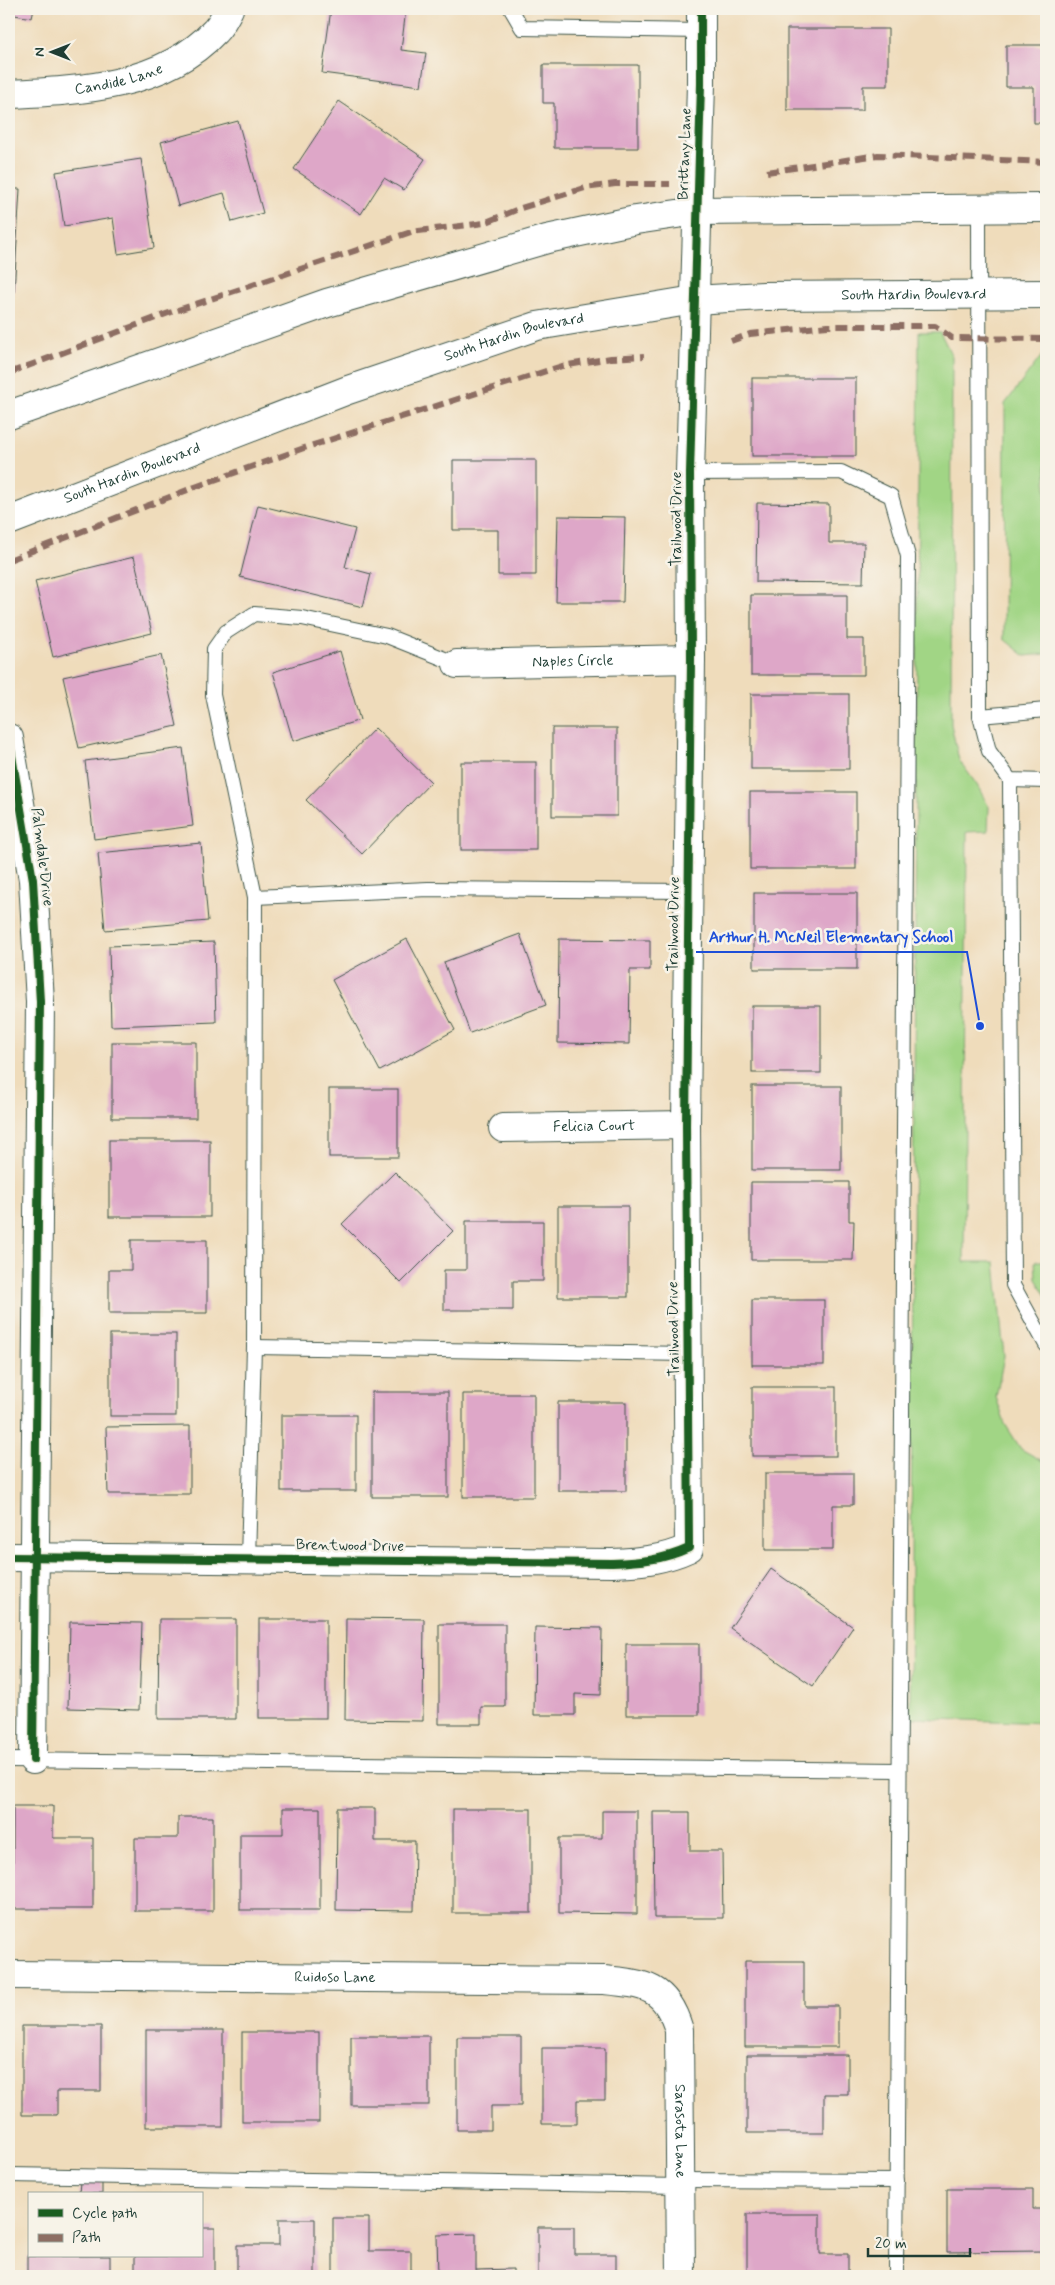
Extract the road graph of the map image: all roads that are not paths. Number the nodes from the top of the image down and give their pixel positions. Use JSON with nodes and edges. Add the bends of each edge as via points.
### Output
{"nodes":[{"id":1,"x":512,"y":9,"type":"edge"},
{"id":2,"x":222,"y":20,"type":"edge"},
{"id":3,"x":701,"y":20,"type":"edge"},
{"id":4,"x":9,"y":94,"type":"edge"},
{"id":5,"x":979,"y":208,"type":"junction"},
{"id":6,"x":1046,"y":208,"type":"edge"},
{"id":7,"x":697,"y":211,"type":"junction"},
{"id":8,"x":980,"y":293,"type":"junction"},
{"id":9,"x":1046,"y":294,"type":"edge"},
{"id":10,"x":694,"y":300,"type":"junction"},
{"id":11,"x":9,"y":415,"type":"edge"},
{"id":12,"x":690,"y":473,"type":"junction"},
{"id":13,"x":9,"y":521,"type":"edge"},
{"id":14,"x":691,"y":658,"type":"junction"},
{"id":15,"x":457,"y":664,"type":"joint"},
{"id":16,"x":1046,"y":710,"type":"edge"},
{"id":17,"x":980,"y":716,"type":"junction"},
{"id":18,"x":9,"y":738,"type":"edge"},
{"id":19,"x":1010,"y":780,"type":"junction"},
{"id":20,"x":1046,"y":781,"type":"edge"},
{"id":21,"x":688,"y":891,"type":"junction"},
{"id":22,"x":254,"y":897,"type":"junction"},
{"id":23,"x":686,"y":1125,"type":"junction"},
{"id":24,"x":504,"y":1128,"type":"dead end"},
{"id":25,"x":1046,"y":1345,"type":"edge"},
{"id":26,"x":254,"y":1348,"type":"junction"},
{"id":27,"x":688,"y":1354,"type":"junction"},
{"id":28,"x":689,"y":1548,"type":"joint"},
{"id":29,"x":21,"y":1557,"type":"edge"},
{"id":30,"x":248,"y":1559,"type":"junction"},
{"id":31,"x":21,"y":1760,"type":"edge"},
{"id":32,"x":899,"y":1770,"type":"junction"},
{"id":33,"x":9,"y":1975,"type":"edge"},
{"id":34,"x":658,"y":1993,"type":"joint"},
{"id":35,"x":9,"y":2175,"type":"edge"},
{"id":36,"x":896,"y":2181,"type":"junction"},
{"id":37,"x":681,"y":2183,"type":"junction"},
{"id":38,"x":681,"y":2276,"type":"edge"},
{"id":39,"x":896,"y":2276,"type":"edge"}],
"edges":[{"from":1,"to":3,"type":"lane","via":[[522,28]]},
{"from":2,"to":4,"type":"street","name":"Candide Lane","via":[[192,51],[118,83],[74,91]]},
{"from":3,"to":7,"type":"street","name":"Brittany Lane"},
{"from":5,"to":6,"type":"street"},
{"from":5,"to":7,"type":"street"},
{"from":5,"to":8,"type":"lane"},
{"from":7,"to":10,"type":"street","name":"Brittany Lane"},
{"from":7,"to":11,"type":"street","via":[[547,239],[327,303]]},
{"from":8,"to":9,"type":"street","name":"South Hardin Boulevard"},
{"from":8,"to":10,"type":"street","name":"South Hardin Boulevard"},
{"from":8,"to":17,"type":"lane"},
{"from":10,"to":12,"type":"street","name":"Trailwood Drive"},
{"from":10,"to":13,"type":"street","name":"South Hardin Boulevard","via":[[536,326],[348,390]]},
{"from":12,"to":14,"type":"street","name":"Trailwood Drive"},
{"from":12,"to":32,"type":"lane","via":[[841,472],[891,496],[908,556]]},
{"from":14,"to":15,"type":"street","name":"Naples Circle"},
{"from":14,"to":21,"type":"street","name":"Trailwood Drive"},
{"from":15,"to":22,"type":"lane","via":[[387,636],[302,618],[254,614],[226,632],[214,649],[213,695]]},
{"from":16,"to":17,"type":"lane"},
{"from":17,"to":19,"type":"lane","via":[[989,751]]},
{"from":18,"to":29,"type":"street","name":"Palmdale Drive","via":[[33,880],[40,1002]]},
{"from":19,"to":20,"type":"lane"},
{"from":19,"to":25,"type":"lane","via":[[1013,1285]]},
{"from":21,"to":22,"type":"lane","via":[[428,890]]},
{"from":21,"to":23,"type":"street","name":"Trailwood Drive"},
{"from":22,"to":26,"type":"lane"},
{"from":23,"to":24,"type":"street","name":"Felicia Court"},
{"from":23,"to":27,"type":"street","name":"Trailwood Drive"},
{"from":26,"to":27,"type":"lane"},
{"from":26,"to":30,"type":"lane"},
{"from":27,"to":28,"type":"street","name":"Trailwood Drive"},
{"from":28,"to":30,"type":"street","name":"Brentwood Drive","via":[[642,1562]]},
{"from":29,"to":30,"type":"street","name":"Brentwood Drive"},
{"from":29,"to":31,"type":"street","name":"Palmdale Drive"},
{"from":31,"to":32,"type":"lane"},
{"from":32,"to":36,"type":"lane"},
{"from":33,"to":34,"type":"street","name":"Ruidoso Lane","via":[[604,1980],[637,1983]]},
{"from":34,"to":37,"type":"street","name":"Sarasota Lane","via":[[673,2010],[680,2030]]},
{"from":35,"to":37,"type":"lane"},
{"from":36,"to":37,"type":"lane"},
{"from":36,"to":39,"type":"lane"},
{"from":37,"to":38,"type":"street","name":"Sarasota Lane"}]}
